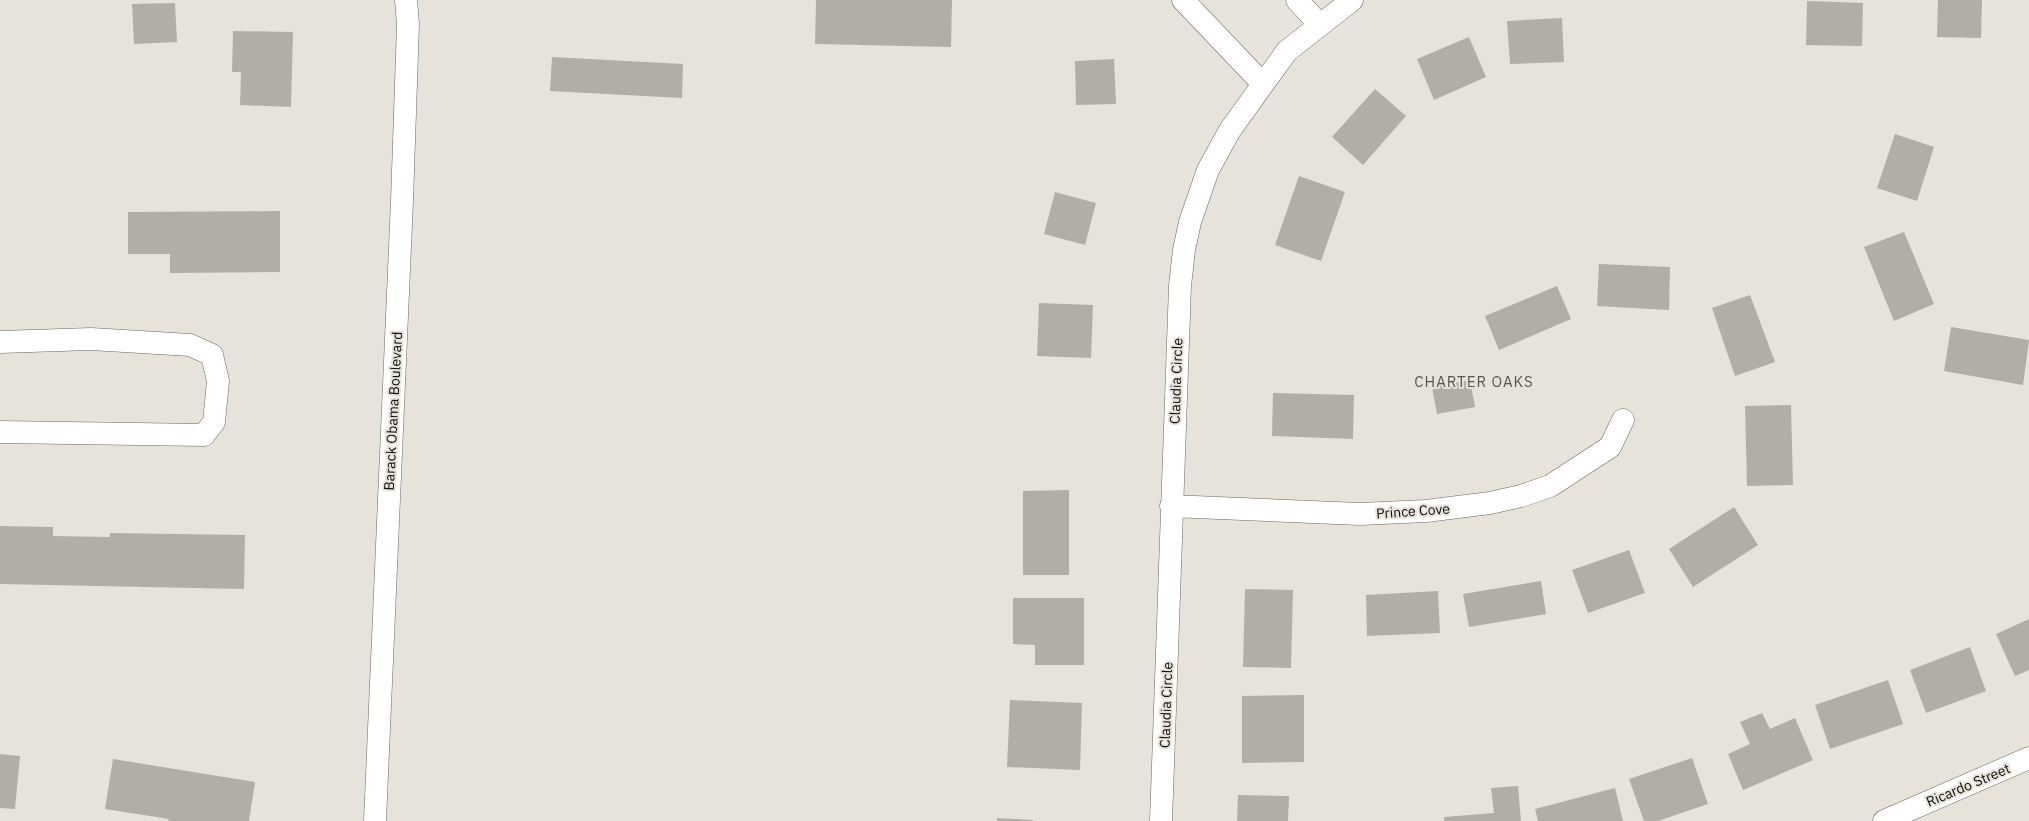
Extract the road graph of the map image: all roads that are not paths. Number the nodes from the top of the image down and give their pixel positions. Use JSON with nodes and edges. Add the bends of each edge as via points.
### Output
{"nodes":[{"id":1,"x":406,"y":0,"type":"edge"},
{"id":2,"x":1183,"y":0,"type":"edge"},
{"id":3,"x":1297,"y":0,"type":"edge"},
{"id":4,"x":1352,"y":0,"type":"edge"},
{"id":5,"x":1320,"y":25,"type":"junction"},
{"id":6,"x":1263,"y":84,"type":"junction"},
{"id":7,"x":0,"y":342,"type":"edge"},
{"id":8,"x":1623,"y":420,"type":"dead end"},
{"id":9,"x":0,"y":432,"type":"edge"},
{"id":10,"x":1171,"y":506,"type":"junction"},
{"id":11,"x":2029,"y":758,"type":"edge"},
{"id":12,"x":375,"y":821,"type":"edge"},
{"id":13,"x":1161,"y":821,"type":"edge"},
{"id":14,"x":1884,"y":821,"type":"edge"}],
"edges":[{"from":1,"to":12,"type":"street","name":"Barack Obama Boulevard","via":[[408,24],[402,201]]},
{"from":2,"to":6,"type":"street"},
{"from":3,"to":5,"type":"street"},
{"from":4,"to":5,"type":"street","name":"Claudia Circle"},
{"from":5,"to":6,"type":"street","name":"Claudia Circle","via":[[1287,51]]},
{"from":6,"to":10,"type":"street","name":"Claudia Circle","via":[[1230,130],[1208,170],[1189,229],[1180,286]]},
{"from":7,"to":9,"type":"street","via":[[91,339],[190,345],[212,355],[218,381],[214,422],[204,435]]},
{"from":8,"to":10,"type":"street","name":"Prince Cove","via":[[1610,447],[1550,486],[1490,503],[1426,511],[1360,514]]},
{"from":10,"to":13,"type":"street","name":"Claudia Circle"},
{"from":11,"to":14,"type":"street","name":"Ricardo Street"}]}
